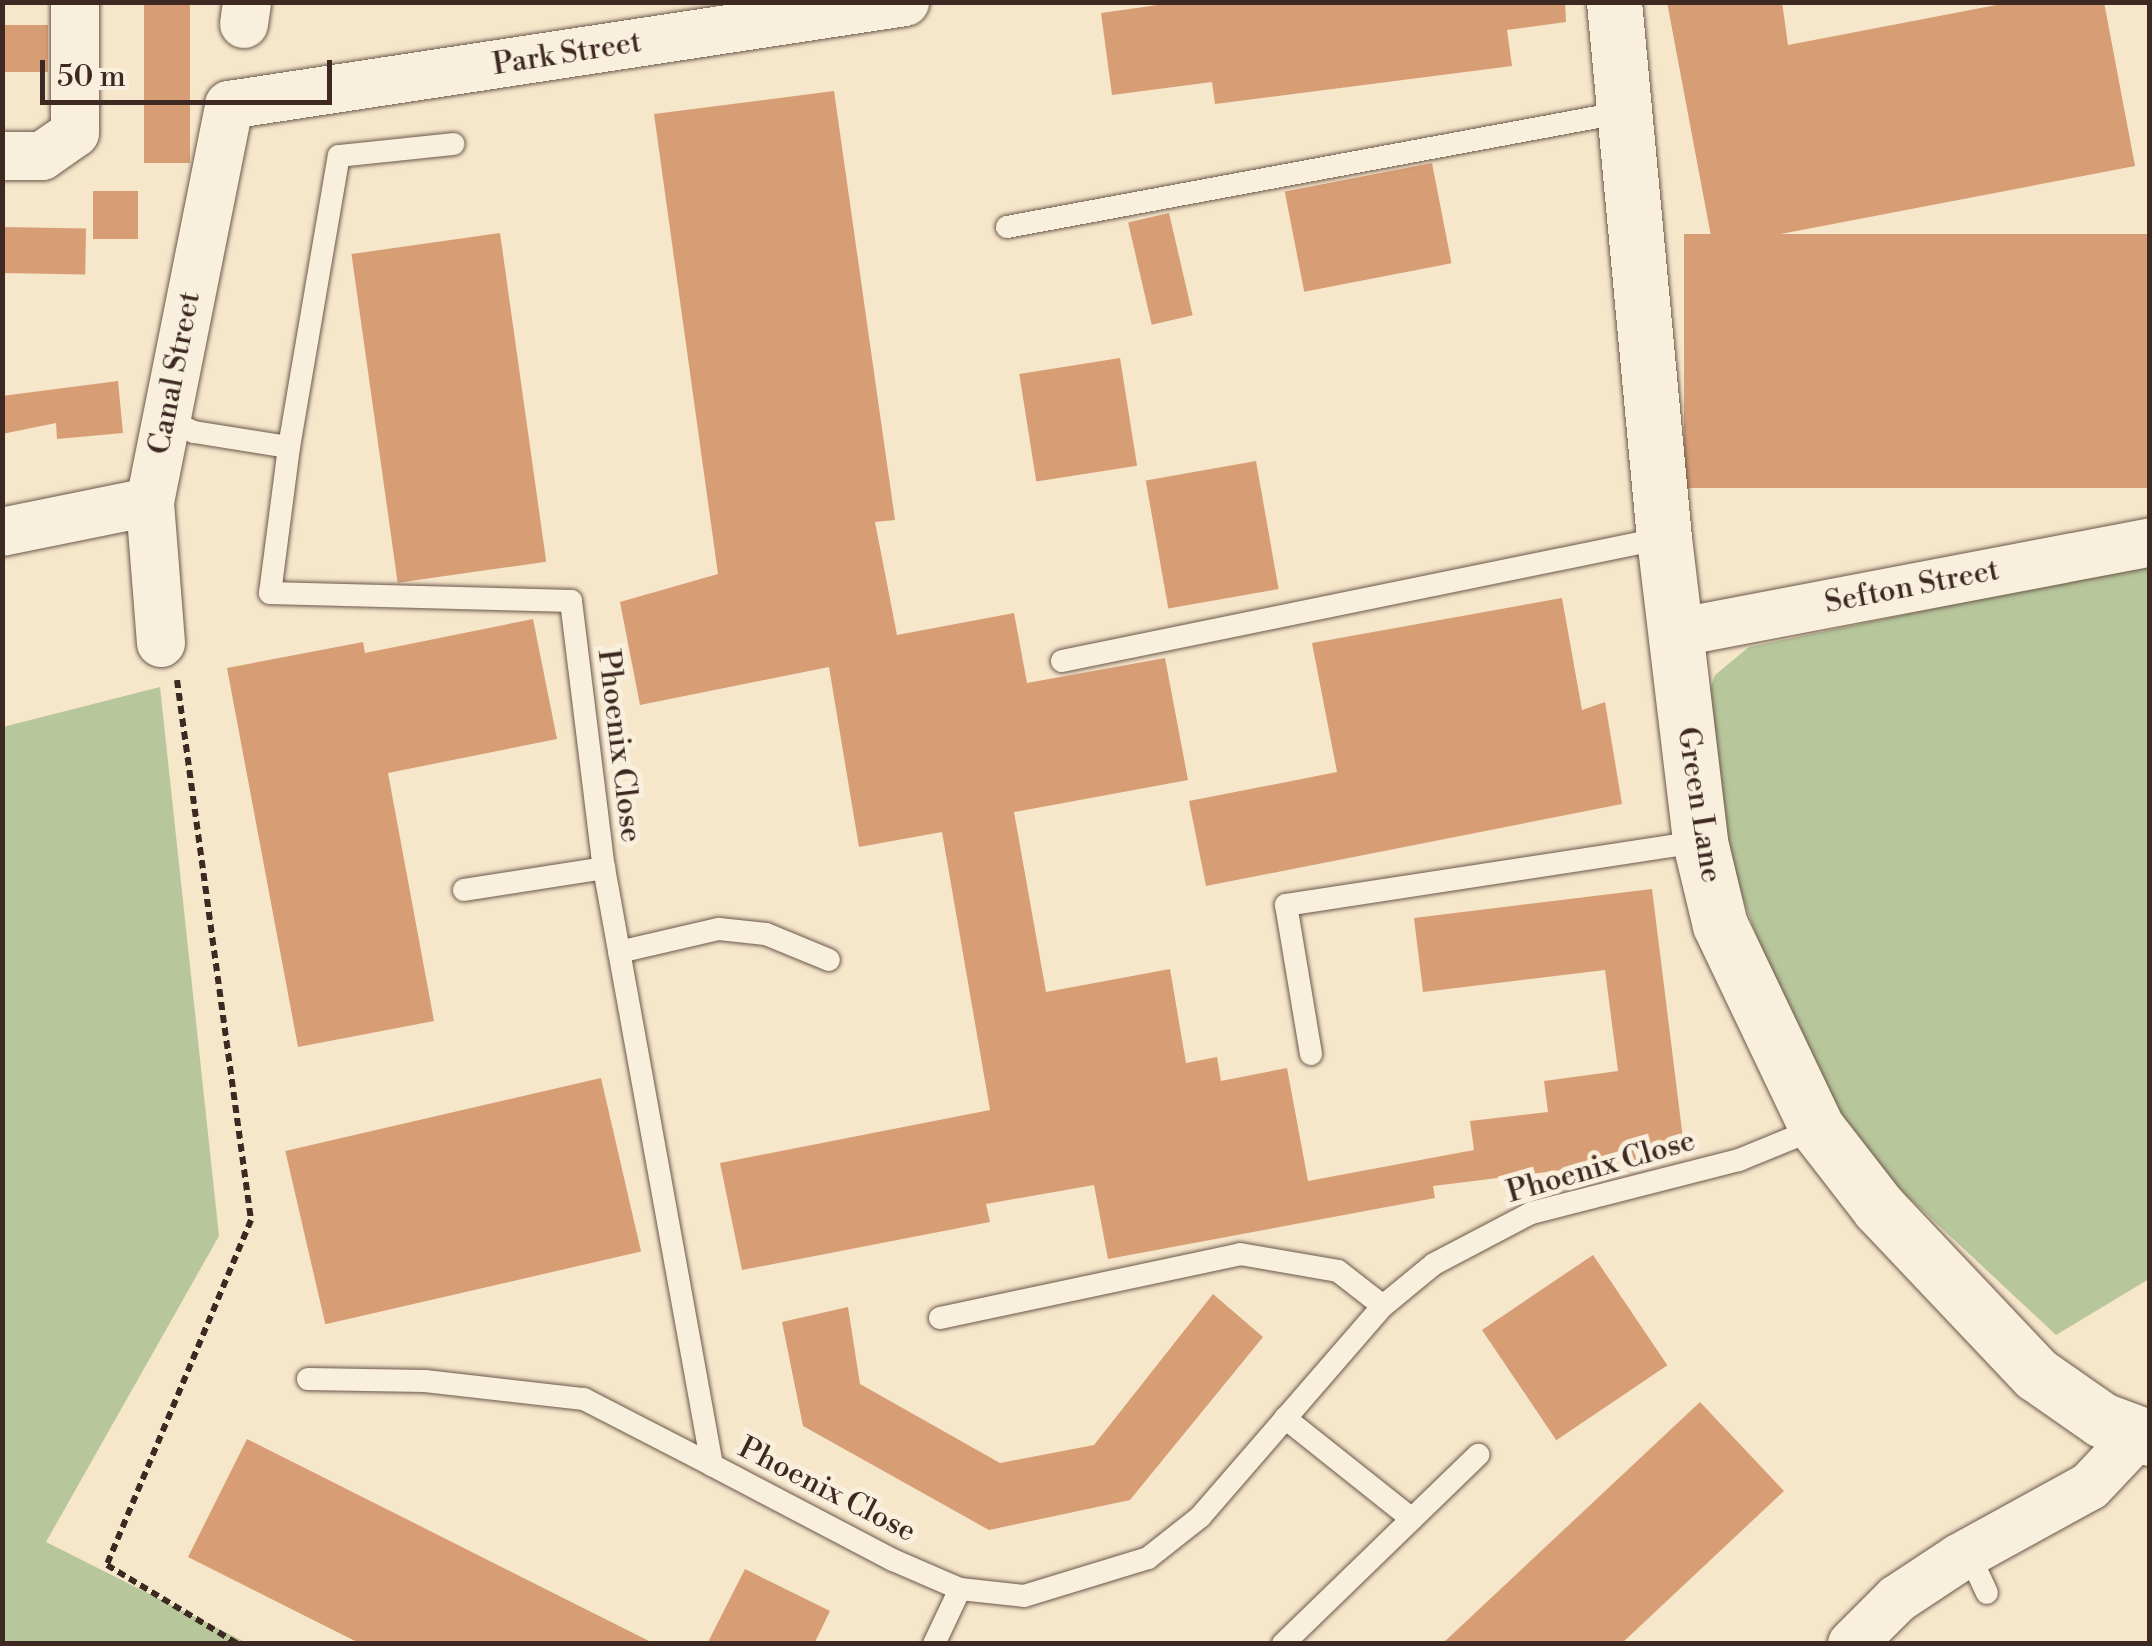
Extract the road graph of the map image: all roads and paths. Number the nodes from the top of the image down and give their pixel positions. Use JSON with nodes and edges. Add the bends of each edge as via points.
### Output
{"nodes":[{"id":1,"x":75,"y":2,"type":"edge"},
{"id":2,"x":905,"y":2,"type":"edge"},
{"id":3,"x":1614,"y":2,"type":"edge"},
{"id":4,"x":229,"y":105,"type":"joint"},
{"id":5,"x":1622,"y":138,"type":"junction"},
{"id":6,"x":453,"y":144,"type":"dead end"},
{"id":7,"x":2,"y":156,"type":"edge"},
{"id":8,"x":1007,"y":227,"type":"dead end"},
{"id":9,"x":166,"y":418,"type":"junction"},
{"id":10,"x":289,"y":447,"type":"junction"},
{"id":11,"x":150,"y":502,"type":"junction"},
{"id":12,"x":1664,"y":525,"type":"junction"},
{"id":13,"x":2,"y":532,"type":"edge"},
{"id":14,"x":2150,"y":542,"type":"edge"},
{"id":15,"x":1675,"y":633,"type":"junction"},
{"id":16,"x":161,"y":643,"type":"joint"},
{"id":17,"x":1062,"y":661,"type":"dead end"},
{"id":18,"x":1700,"y":842,"type":"junction"},
{"id":19,"x":604,"y":868,"type":"junction"},
{"id":20,"x":464,"y":890,"type":"dead end"},
{"id":21,"x":620,"y":952,"type":"junction"},
{"id":22,"x":830,"y":960,"type":"dead end"},
{"id":23,"x":1311,"y":1054,"type":"dead end"},
{"id":24,"x":1817,"y":1128,"type":"junction"},
{"id":25,"x":1383,"y":1306,"type":"junction"},
{"id":26,"x":940,"y":1318,"type":"dead end"},
{"id":27,"x":308,"y":1379,"type":"dead end"},
{"id":28,"x":1285,"y":1418,"type":"junction"},
{"id":29,"x":2144,"y":1436,"type":"edge"},
{"id":30,"x":1478,"y":1456,"type":"dead end"},
{"id":31,"x":712,"y":1465,"type":"junction"},
{"id":32,"x":1412,"y":1520,"type":"junction"},
{"id":33,"x":960,"y":1589,"type":"junction"},
{"id":34,"x":238,"y":1644,"type":"edge"},
{"id":35,"x":934,"y":1644,"type":"edge"},
{"id":36,"x":1283,"y":1644,"type":"edge"},
{"id":37,"x":1852,"y":1644,"type":"edge"}],
"edges":[{"from":1,"to":7,"type":"street","via":[[75,133],[42,156]]},
{"from":2,"to":4,"type":"street","name":"Park Street"},
{"from":3,"to":5,"type":"street","name":"Green Lane"},
{"from":4,"to":9,"type":"street","name":"Canal Street"},
{"from":5,"to":8,"type":"lane"},
{"from":5,"to":12,"type":"street","name":"Green Lane"},
{"from":6,"to":10,"type":"lane","via":[[339,156]]},
{"from":9,"to":10,"type":"lane","via":[[194,432]]},
{"from":9,"to":11,"type":"street","name":"Canal Street"},
{"from":10,"to":19,"type":"lane","name":"Phoenix Close","via":[[270,592],[383,600],[495,593],[571,601]]},
{"from":11,"to":13,"type":"street"},
{"from":11,"to":16,"type":"street","name":"Canal Street"},
{"from":12,"to":15,"type":"street","name":"Green Lane"},
{"from":12,"to":17,"type":"lane"},
{"from":14,"to":15,"type":"street","name":"Sefton Street"},
{"from":15,"to":18,"type":"street","name":"Green Lane"},
{"from":16,"to":34,"type":"path","via":[[176,672],[250,1220],[106,1565]]},
{"from":18,"to":23,"type":"lane","via":[[1286,905]]},
{"from":18,"to":24,"type":"street","name":"Green Lane","via":[[1720,925]]},
{"from":19,"to":20,"type":"lane"},
{"from":19,"to":21,"type":"lane","name":"Phoenix Close"},
{"from":21,"to":22,"type":"lane","via":[[719,929],[766,934]]},
{"from":21,"to":31,"type":"lane","name":"Phoenix Close"},
{"from":24,"to":25,"type":"lane","name":"Phoenix Close","via":[[1738,1160],[1531,1213],[1434,1264]]},
{"from":24,"to":29,"type":"street","name":"Green Lane","via":[[1879,1208],[2036,1374]]},
{"from":25,"to":26,"type":"lane","via":[[1338,1271],[1240,1254]]},
{"from":25,"to":28,"type":"lane","name":"Phoenix Close"},
{"from":27,"to":31,"type":"lane","via":[[425,1381],[584,1399]]},
{"from":28,"to":32,"type":"lane"},
{"from":28,"to":33,"type":"lane","name":"Phoenix Close","via":[[1200,1517],[1148,1558],[1024,1596]]},
{"from":29,"to":37,"type":"street","via":[[1978,1573],[1897,1599]]},
{"from":30,"to":32,"type":"lane"},
{"from":31,"to":33,"type":"lane","name":"Phoenix Close"},
{"from":32,"to":36,"type":"lane"},
{"from":33,"to":35,"type":"lane"}]}
